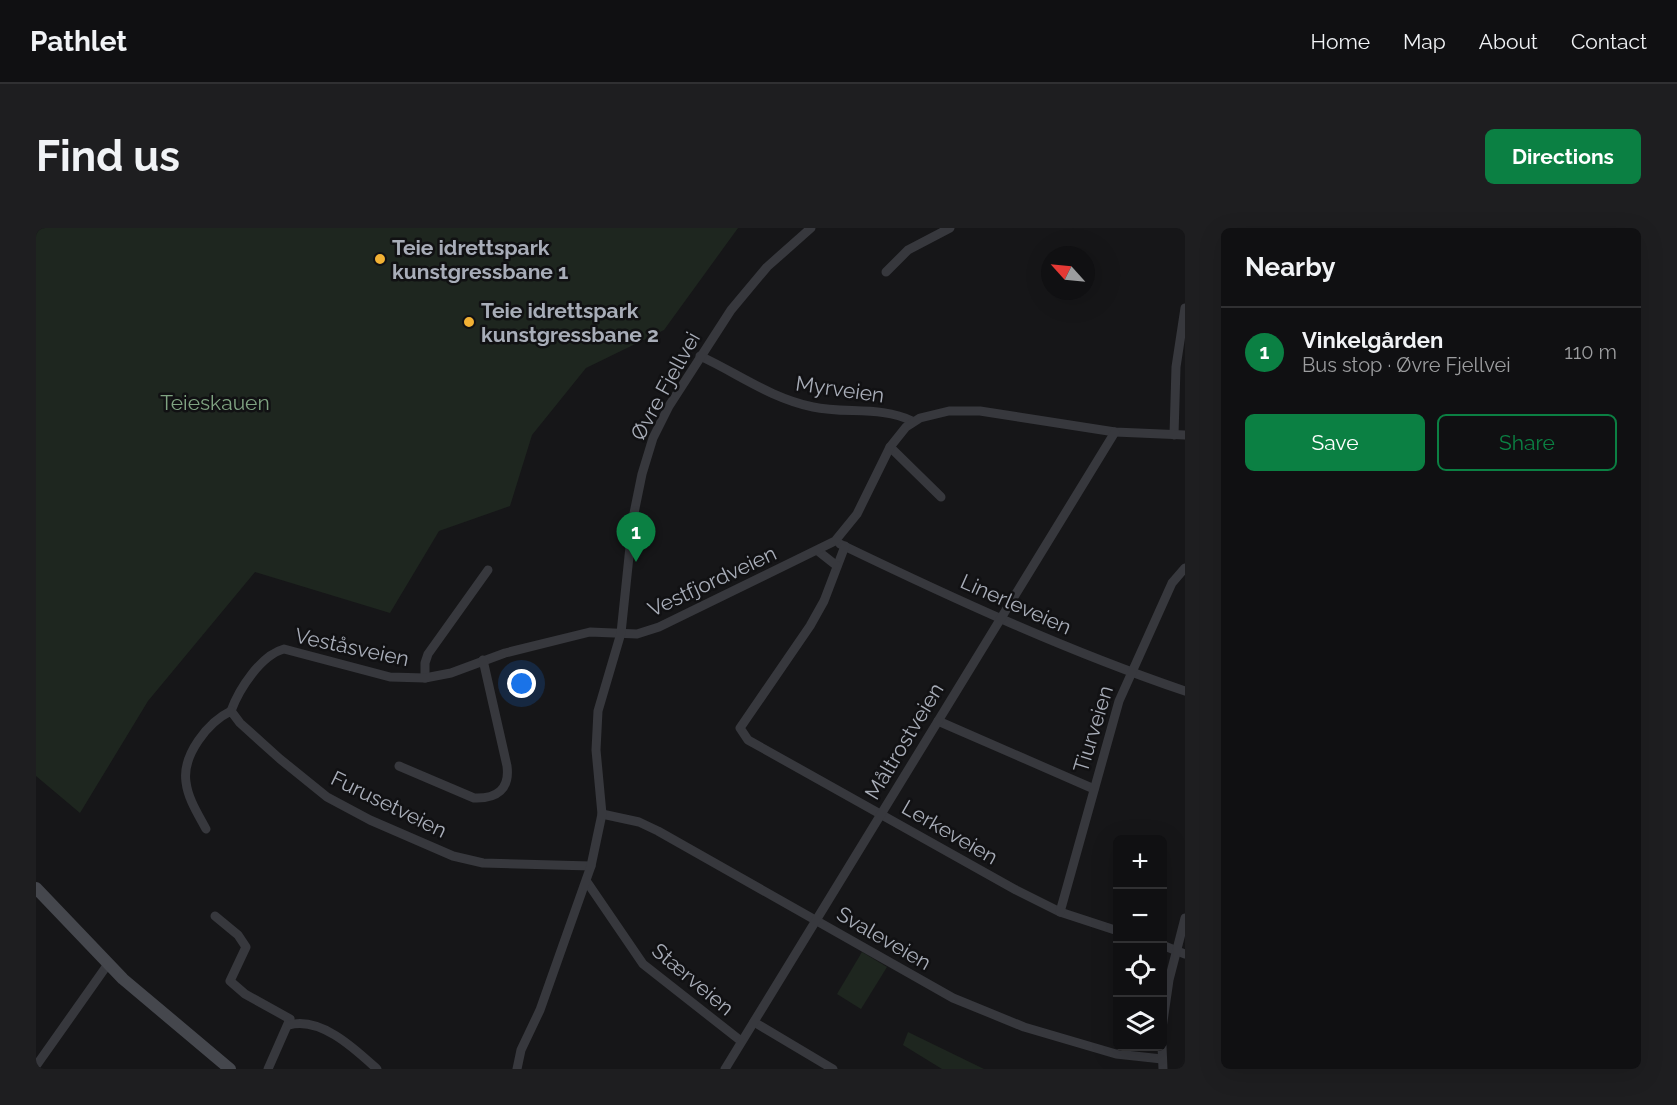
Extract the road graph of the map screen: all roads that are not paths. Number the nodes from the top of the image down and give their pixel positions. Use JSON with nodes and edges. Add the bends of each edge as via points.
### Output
{"nodes":[{"id":1,"x":811,"y":228,"type":"edge"},
{"id":2,"x":950,"y":228,"type":"edge"},
{"id":3,"x":886,"y":272,"type":"dead end"},
{"id":4,"x":1185,"y":308,"type":"edge"},
{"id":5,"x":700,"y":356,"type":"junction"},
{"id":6,"x":912,"y":422,"type":"junction"},
{"id":7,"x":1115,"y":432,"type":"junction"},
{"id":8,"x":1174,"y":435,"type":"junction"},
{"id":9,"x":1185,"y":435,"type":"edge"},
{"id":10,"x":890,"y":447,"type":"junction"},
{"id":11,"x":941,"y":497,"type":"dead end"},
{"id":12,"x":835,"y":542,"type":"junction"},
{"id":13,"x":845,"y":546,"type":"junction"},
{"id":14,"x":818,"y":551,"type":"junction"},
{"id":15,"x":837,"y":566,"type":"junction"},
{"id":16,"x":1185,"y":568,"type":"edge"},
{"id":17,"x":488,"y":570,"type":"dead end"},
{"id":18,"x":1001,"y":618,"type":"junction"},
{"id":19,"x":621,"y":633,"type":"junction"},
{"id":20,"x":483,"y":660,"type":"junction"},
{"id":21,"x":1130,"y":672,"type":"junction"},
{"id":22,"x":425,"y":678,"type":"junction"},
{"id":23,"x":1185,"y":691,"type":"edge"},
{"id":24,"x":231,"y":711,"type":"junction"},
{"id":25,"x":938,"y":721,"type":"junction"},
{"id":26,"x":399,"y":766,"type":"dead end"},
{"id":27,"x":1094,"y":789,"type":"junction"},
{"id":28,"x":881,"y":813,"type":"junction"},
{"id":29,"x":602,"y":814,"type":"junction"},
{"id":30,"x":206,"y":829,"type":"dead end"},
{"id":31,"x":591,"y":866,"type":"junction"},
{"id":32,"x":587,"y":882,"type":"junction"},
{"id":33,"x":36,"y":888,"type":"edge"},
{"id":34,"x":1060,"y":912,"type":"junction"},
{"id":35,"x":215,"y":916,"type":"dead end"},
{"id":36,"x":1185,"y":918,"type":"edge"},
{"id":37,"x":817,"y":920,"type":"junction"},
{"id":38,"x":1113,"y":929,"type":"edge"},
{"id":39,"x":1181,"y":952,"type":"edge"},
{"id":40,"x":108,"y":964,"type":"junction"},
{"id":41,"x":1167,"y":1008,"type":"edge"},
{"id":42,"x":754,"y":1022,"type":"junction"},
{"id":43,"x":289,"y":1025,"type":"junction"},
{"id":44,"x":741,"y":1041,"type":"junction"},
{"id":45,"x":1163,"y":1064,"type":"edge"},
{"id":46,"x":36,"y":1066,"type":"edge"},
{"id":47,"x":230,"y":1069,"type":"edge"},
{"id":48,"x":268,"y":1069,"type":"edge"},
{"id":49,"x":377,"y":1069,"type":"edge"},
{"id":50,"x":517,"y":1069,"type":"edge"},
{"id":51,"x":725,"y":1069,"type":"edge"},
{"id":52,"x":834,"y":1069,"type":"edge"}],
"edges":[{"from":1,"to":5,"type":"street","name":"Øvre Fjellvei","via":[[747,289]]},
{"from":2,"to":3,"type":"street","via":[[908,250]]},
{"from":4,"to":8,"type":"street","via":[[1176,367]]},
{"from":5,"to":6,"type":"street","name":"Myrveien","via":[[783,399],[814,407],[894,414]]},
{"from":5,"to":19,"type":"street","name":"Øvre Fjellvei","via":[[658,427],[645,462],[629,549]]},
{"from":6,"to":7,"type":"street","via":[[949,411],[980,411]]},
{"from":6,"to":10,"type":"street","name":"Vestfjordveien"},
{"from":7,"to":8,"type":"street"},
{"from":7,"to":18,"type":"street","name":"Måltrostveien"},
{"from":8,"to":9,"type":"street"},
{"from":10,"to":11,"type":"street"},
{"from":10,"to":12,"type":"street","name":"Vestfjordveien","via":[[862,504]]},
{"from":12,"to":13,"type":"street","name":"Linerleveien"},
{"from":12,"to":14,"type":"street","name":"Vestfjordveien"},
{"from":13,"to":15,"type":"street"},
{"from":13,"to":18,"type":"street","name":"Linerleveien"},
{"from":14,"to":15,"type":"street"},
{"from":14,"to":19,"type":"street","name":"Vestfjordveien","via":[[659,627],[637,634]]},
{"from":15,"to":28,"type":"street","name":"Lerkeveien","via":[[810,626],[740,728],[748,740]]},
{"from":16,"to":21,"type":"street","name":"Tiurveien","via":[[1172,583]]},
{"from":17,"to":22,"type":"street","name":"Veståsveien","via":[[428,654]]},
{"from":18,"to":21,"type":"street","name":"Linerleveien"},
{"from":18,"to":25,"type":"street","name":"Måltrostveien"},
{"from":19,"to":20,"type":"street","name":"Veståsveien","via":[[590,632]]},
{"from":19,"to":29,"type":"street","via":[[598,711],[596,750]]},
{"from":20,"to":22,"type":"street","name":"Veståsveien"},
{"from":20,"to":26,"type":"street","via":[[509,777],[503,789],[485,798],[474,798]]},
{"from":21,"to":23,"type":"street","name":"Linerleveien"},
{"from":21,"to":27,"type":"street","name":"Tiurveien"},
{"from":22,"to":24,"type":"street","name":"Veståsveien","via":[[390,677],[284,649],[274,652],[252,676]]},
{"from":24,"to":30,"type":"street","via":[[213,723],[186,767],[188,792]]},
{"from":24,"to":31,"type":"street","name":"Furusetveien","via":[[327,797],[453,856],[483,863]]},
{"from":25,"to":27,"type":"street"},
{"from":25,"to":28,"type":"street","name":"Måltrostveien"},
{"from":27,"to":34,"type":"street","name":"Tiurveien"},
{"from":28,"to":34,"type":"street","name":"Lerkeveien"},
{"from":28,"to":37,"type":"street","name":"Måltrostveien"},
{"from":29,"to":31,"type":"street"},
{"from":29,"to":37,"type":"street","name":"Svaleveien","via":[[639,822],[658,831]]},
{"from":31,"to":32,"type":"street"},
{"from":32,"to":44,"type":"street","name":"Stærveien","via":[[643,964]]},
{"from":32,"to":50,"type":"street"},
{"from":33,"to":40,"type":"main road"},
{"from":34,"to":38,"type":"street","name":"Lerkeveien"},
{"from":35,"to":43,"type":"street","via":[[238,935],[246,948],[230,981],[245,994],[287,1016]]},
{"from":36,"to":39,"type":"street"},
{"from":37,"to":42,"type":"street","name":"Måltrostveien"},
{"from":37,"to":45,"type":"street","name":"Svaleveien","via":[[932,987],[1008,1022]]},
{"from":39,"to":41,"type":"street"},
{"from":40,"to":46,"type":"street"},
{"from":40,"to":47,"type":"main road"},
{"from":42,"to":44,"type":"street","name":"Måltrostveien"},
{"from":42,"to":52,"type":"street"},
{"from":43,"to":48,"type":"street"},
{"from":43,"to":49,"type":"street","via":[[302,1023],[323,1030]]},
{"from":44,"to":51,"type":"street","name":"Måltrostveien"}]}
